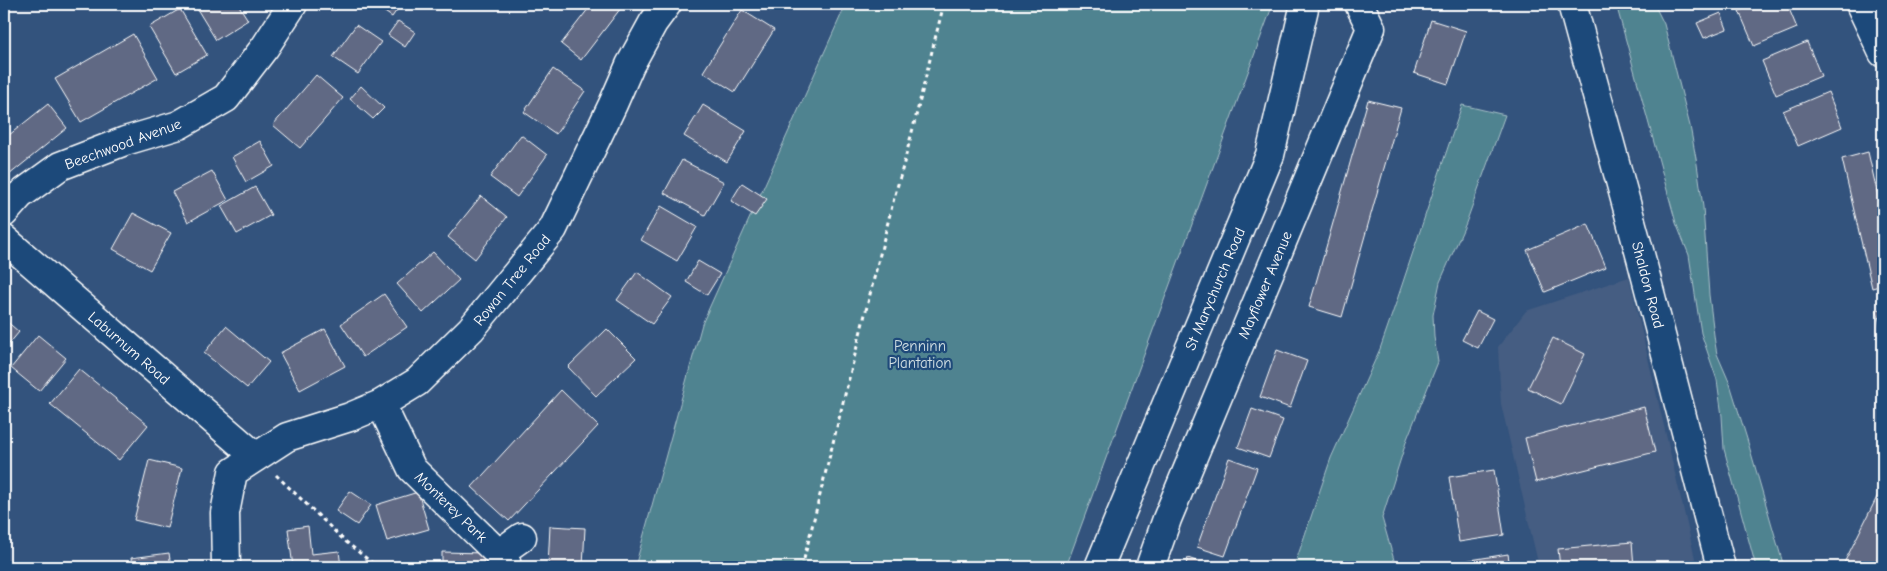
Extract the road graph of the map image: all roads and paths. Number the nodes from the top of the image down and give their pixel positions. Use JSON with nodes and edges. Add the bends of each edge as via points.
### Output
{"nodes":[{"id":1,"x":293,"y":4,"type":"edge"},
{"id":2,"x":668,"y":4,"type":"edge"},
{"id":3,"x":944,"y":4,"type":"edge"},
{"id":4,"x":1306,"y":4,"type":"edge"},
{"id":5,"x":1358,"y":4,"type":"edge"},
{"id":6,"x":1572,"y":4,"type":"edge"},
{"id":7,"x":1860,"y":4,"type":"edge"},
{"id":8,"x":1883,"y":53,"type":"edge"},
{"id":9,"x":4,"y":213,"type":"edge"},
{"id":10,"x":4,"y":239,"type":"edge"},
{"id":11,"x":381,"y":404,"type":"junction"},
{"id":12,"x":255,"y":456,"type":"junction"},
{"id":13,"x":522,"y":537,"type":"dead end"},
{"id":14,"x":502,"y":560,"type":"edge"},
{"id":15,"x":226,"y":567,"type":"edge"},
{"id":16,"x":377,"y":567,"type":"edge"},
{"id":17,"x":802,"y":567,"type":"edge"},
{"id":18,"x":1099,"y":567,"type":"edge"},
{"id":19,"x":1150,"y":567,"type":"edge"},
{"id":20,"x":1721,"y":567,"type":"edge"}],
"edges":[{"from":1,"to":9,"type":"street","name":"Beechwood Avenue","via":[[226,98],[180,125],[60,166],[20,195]]},
{"from":2,"to":11,"type":"street","name":"Rowan Tree Road","via":[[653,23],[630,65],[553,229],[472,329],[417,382]]},
{"from":3,"to":17,"type":"path"},
{"from":4,"to":18,"type":"street","name":"St Marychurch Road","via":[[1270,156]]},
{"from":5,"to":19,"type":"street","name":"Mayflower Avenue","via":[[1371,28]]},
{"from":6,"to":20,"type":"street","name":"Shaldon Road"},
{"from":7,"to":8,"type":"street"},
{"from":10,"to":12,"type":"street","name":"Laburnum Road"},
{"from":11,"to":12,"type":"street","name":"Rowan Tree Road","via":[[287,437]]},
{"from":11,"to":14,"type":"street","name":"Monterey Park","via":[[412,469]]},
{"from":12,"to":15,"type":"street","name":"Rowan Tree Road","via":[[233,472],[225,513]]},
{"from":12,"to":16,"type":"path","via":[[345,542]]},
{"from":13,"to":14,"type":"street","name":"Monterey Park"}]}
